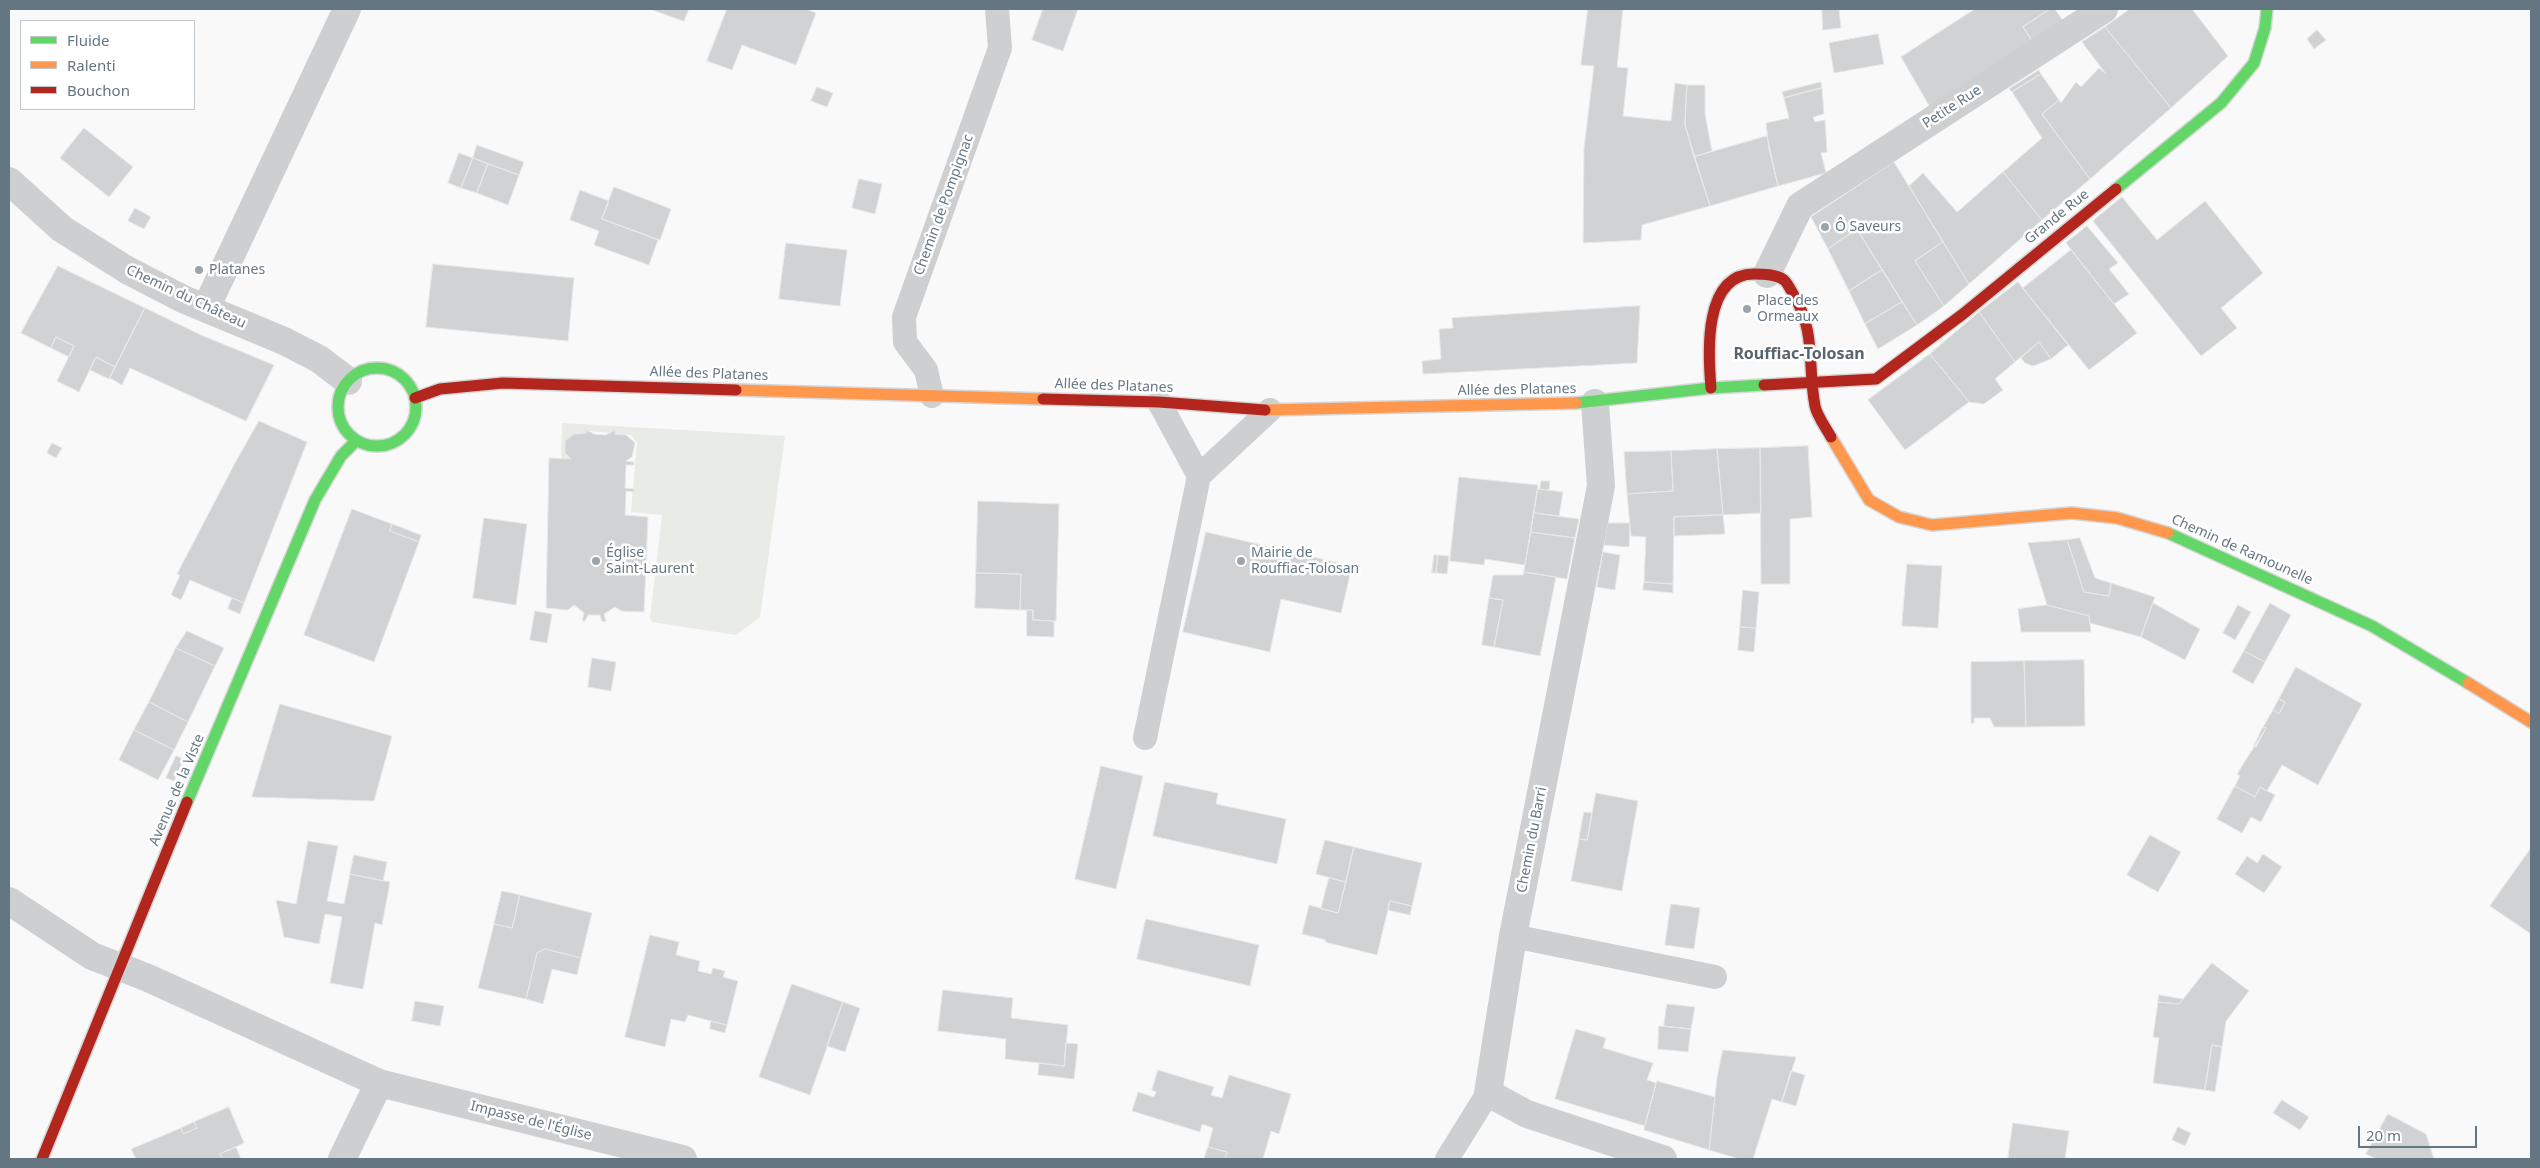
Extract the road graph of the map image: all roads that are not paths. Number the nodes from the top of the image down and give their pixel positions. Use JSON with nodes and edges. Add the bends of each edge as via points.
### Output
{"nodes":[{"id":1,"x":347,"y":9,"type":"edge"},
{"id":2,"x":997,"y":9,"type":"edge"},
{"id":3,"x":2267,"y":9,"type":"edge"},
{"id":4,"x":2096,"y":11,"type":"edge"},
{"id":5,"x":9,"y":181,"type":"edge"},
{"id":6,"x":1767,"y":274,"type":"junction"},
{"id":7,"x":206,"y":308,"type":"junction"},
{"id":8,"x":348,"y":381,"type":"junction"},
{"id":9,"x":1812,"y":382,"type":"junction"},
{"id":10,"x":1711,"y":388,"type":"junction"},
{"id":11,"x":932,"y":396,"type":"junction"},
{"id":12,"x":415,"y":398,"type":"junction"},
{"id":13,"x":1159,"y":402,"type":"junction"},
{"id":14,"x":1595,"y":403,"type":"junction"},
{"id":15,"x":1270,"y":410,"type":"junction"},
{"id":16,"x":356,"y":441,"type":"junction"},
{"id":17,"x":1199,"y":476,"type":"junction"},
{"id":18,"x":2531,"y":722,"type":"edge"},
{"id":19,"x":1145,"y":738,"type":"dead end"},
{"id":20,"x":9,"y":901,"type":"edge"},
{"id":21,"x":1513,"y":936,"type":"junction"},
{"id":22,"x":120,"y":968,"type":"junction"},
{"id":23,"x":1715,"y":977,"type":"dead end"},
{"id":24,"x":380,"y":1083,"type":"junction"},
{"id":25,"x":1488,"y":1093,"type":"junction"},
{"id":26,"x":42,"y":1159,"type":"edge"},
{"id":27,"x":342,"y":1159,"type":"edge"},
{"id":28,"x":683,"y":1159,"type":"edge"},
{"id":29,"x":1447,"y":1159,"type":"edge"},
{"id":30,"x":1663,"y":1159,"type":"edge"}],
"edges":[{"from":1,"to":7,"type":"street"},
{"from":2,"to":11,"type":"lane","name":"Chemin de Pompignac","via":[[1000,48],[904,316],[905,342],[926,370]]},
{"from":3,"to":9,"type":"street","name":"Grande Rue","via":[[2265,28],[2254,63],[2221,103],[1963,314],[1876,379]]},
{"from":4,"to":6,"type":"street","name":"Petite Rue","via":[[1800,206]]},
{"from":5,"to":7,"type":"street","name":"Chemin du Château","via":[[62,230],[126,270]]},
{"from":6,"to":9,"type":"street","via":[[1784,280],[1800,306],[1810,331]]},
{"from":6,"to":10,"type":"street","via":[[1744,274],[1726,287],[1714,307],[1708,348]]},
{"from":7,"to":8,"type":"street","name":"Chemin du Château","via":[[284,341],[319,359]]},
{"from":8,"to":12,"type":"street","via":[[359,372],[387,369],[410,385]]},
{"from":8,"to":16,"type":"street","via":[[340,392],[338,406],[346,432]]},
{"from":9,"to":10,"type":"street","name":"Allée des Platanes"},
{"from":9,"to":18,"type":"street","name":"Chemin de Ramounelle","via":[[1815,408],[1847,467],[1869,500],[1899,517],[1932,526],[2072,513],[2117,518],[2165,531],[2372,626]]},
{"from":10,"to":14,"type":"street","name":"Allée des Platanes"},
{"from":11,"to":12,"type":"street","name":"Allée des Platanes","via":[[502,383],[440,389]]},
{"from":11,"to":13,"type":"street","name":"Allée des Platanes"},
{"from":12,"to":16,"type":"street","via":[[414,421],[400,439],[379,447]]},
{"from":13,"to":15,"type":"street","name":"Allée des Platanes"},
{"from":13,"to":17,"type":"lane"},
{"from":14,"to":15,"type":"street","name":"Allée des Platanes"},
{"from":14,"to":21,"type":"street","name":"Chemin du Barri","via":[[1601,486]]},
{"from":15,"to":17,"type":"lane"},
{"from":16,"to":22,"type":"street","name":"Avenue de la Viste","via":[[341,456],[315,500]]},
{"from":17,"to":19,"type":"lane"},
{"from":20,"to":22,"type":"street","name":"Impasse de l'Église","via":[[92,956]]},
{"from":21,"to":23,"type":"lane"},
{"from":21,"to":25,"type":"street","name":"Chemin du Barri"},
{"from":22,"to":24,"type":"street","name":"Impasse de l'Église"},
{"from":22,"to":26,"type":"street","name":"Avenue de la Viste"},
{"from":24,"to":27,"type":"street"},
{"from":24,"to":28,"type":"street","name":"Impasse de l'Église"},
{"from":25,"to":29,"type":"lane"},
{"from":25,"to":30,"type":"street","via":[[1527,1114]]}]}
